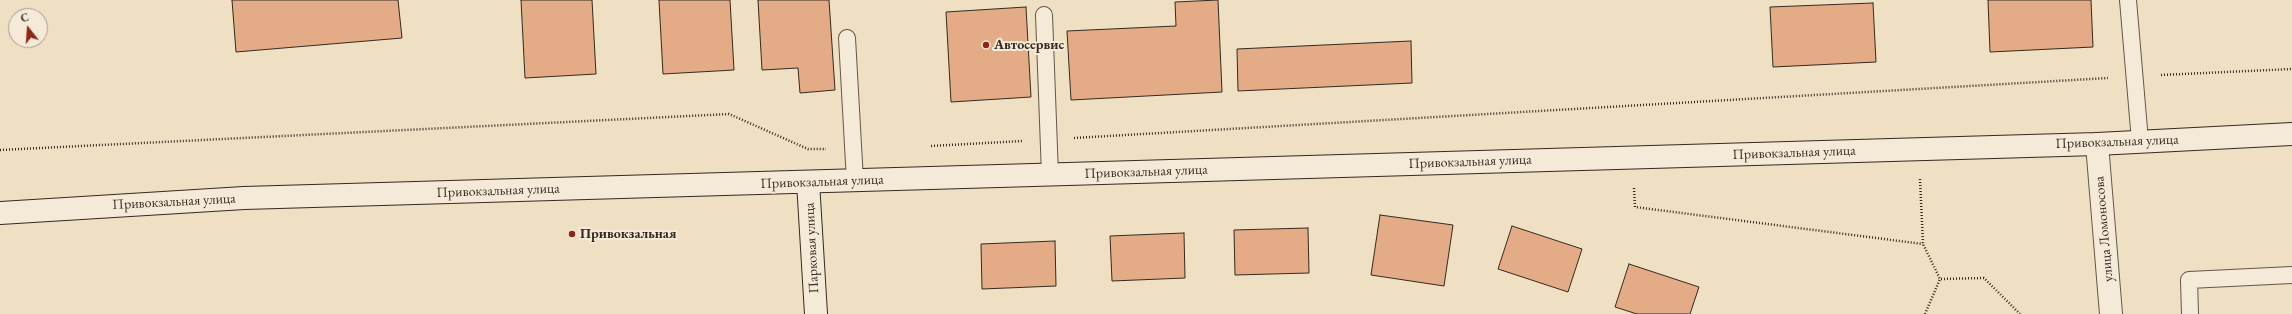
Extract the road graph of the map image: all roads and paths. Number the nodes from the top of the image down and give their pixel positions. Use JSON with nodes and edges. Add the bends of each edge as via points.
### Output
{"nodes":[{"id":1,"x":2128,"y":0,"type":"edge"},
{"id":2,"x":1044,"y":15,"type":"dead end"},
{"id":3,"x":847,"y":38,"type":"dead end"},
{"id":4,"x":2292,"y":69,"type":"edge"},
{"id":5,"x":2154,"y":76,"type":"dead end"},
{"id":6,"x":2114,"y":78,"type":"dead end"},
{"id":7,"x":2292,"y":134,"type":"edge"},
{"id":8,"x":1070,"y":138,"type":"dead end"},
{"id":9,"x":1030,"y":140,"type":"dead end"},
{"id":10,"x":2140,"y":141,"type":"junction"},
{"id":11,"x":2097,"y":144,"type":"junction"},
{"id":12,"x":927,"y":146,"type":"dead end"},
{"id":13,"x":831,"y":149,"type":"dead end"},
{"id":14,"x":1919,"y":149,"type":"junction"},
{"id":15,"x":0,"y":150,"type":"edge"},
{"id":16,"x":1633,"y":157,"type":"junction"},
{"id":17,"x":1050,"y":175,"type":"junction"},
{"id":18,"x":855,"y":181,"type":"junction"},
{"id":19,"x":808,"y":182,"type":"junction"},
{"id":20,"x":0,"y":212,"type":"edge"},
{"id":21,"x":1923,"y":244,"type":"junction"},
{"id":22,"x":2292,"y":274,"type":"edge"},
{"id":23,"x":1940,"y":279,"type":"junction"},
{"id":24,"x":816,"y":314,"type":"edge"},
{"id":25,"x":1925,"y":314,"type":"edge"},
{"id":26,"x":2020,"y":314,"type":"edge"},
{"id":27,"x":2111,"y":314,"type":"edge"},
{"id":28,"x":2190,"y":314,"type":"edge"}],
"edges":[{"from":1,"to":10,"type":"lane"},
{"from":2,"to":17,"type":"lane"},
{"from":3,"to":18,"type":"lane"},
{"from":4,"to":5,"type":"path"},
{"from":6,"to":8,"type":"path"},
{"from":7,"to":10,"type":"street","name":"Привокзальная улица"},
{"from":9,"to":12,"type":"path"},
{"from":10,"to":11,"type":"street","name":"Привокзальная улица"},
{"from":11,"to":14,"type":"street","name":"Привокзальная улица"},
{"from":11,"to":27,"type":"street","name":"улица Ломоносова"},
{"from":13,"to":15,"type":"path","via":[[808,149],[729,114]]},
{"from":14,"to":16,"type":"street","name":"Привокзальная улица"},
{"from":14,"to":21,"type":"path"},
{"from":16,"to":17,"type":"street","name":"Привокзальная улица"},
{"from":16,"to":21,"type":"path","via":[[1635,207]]},
{"from":17,"to":18,"type":"street","name":"Привокзальная улица"},
{"from":18,"to":19,"type":"street","name":"Привокзальная улица"},
{"from":19,"to":20,"type":"street","name":"Привокзальная улица","via":[[244,198]]},
{"from":19,"to":24,"type":"street","name":"Парковая улица"},
{"from":21,"to":23,"type":"path"},
{"from":22,"to":28,"type":"lane","via":[[2188,280]]},
{"from":23,"to":25,"type":"path"},
{"from":23,"to":26,"type":"path","via":[[1984,278]]}]}
